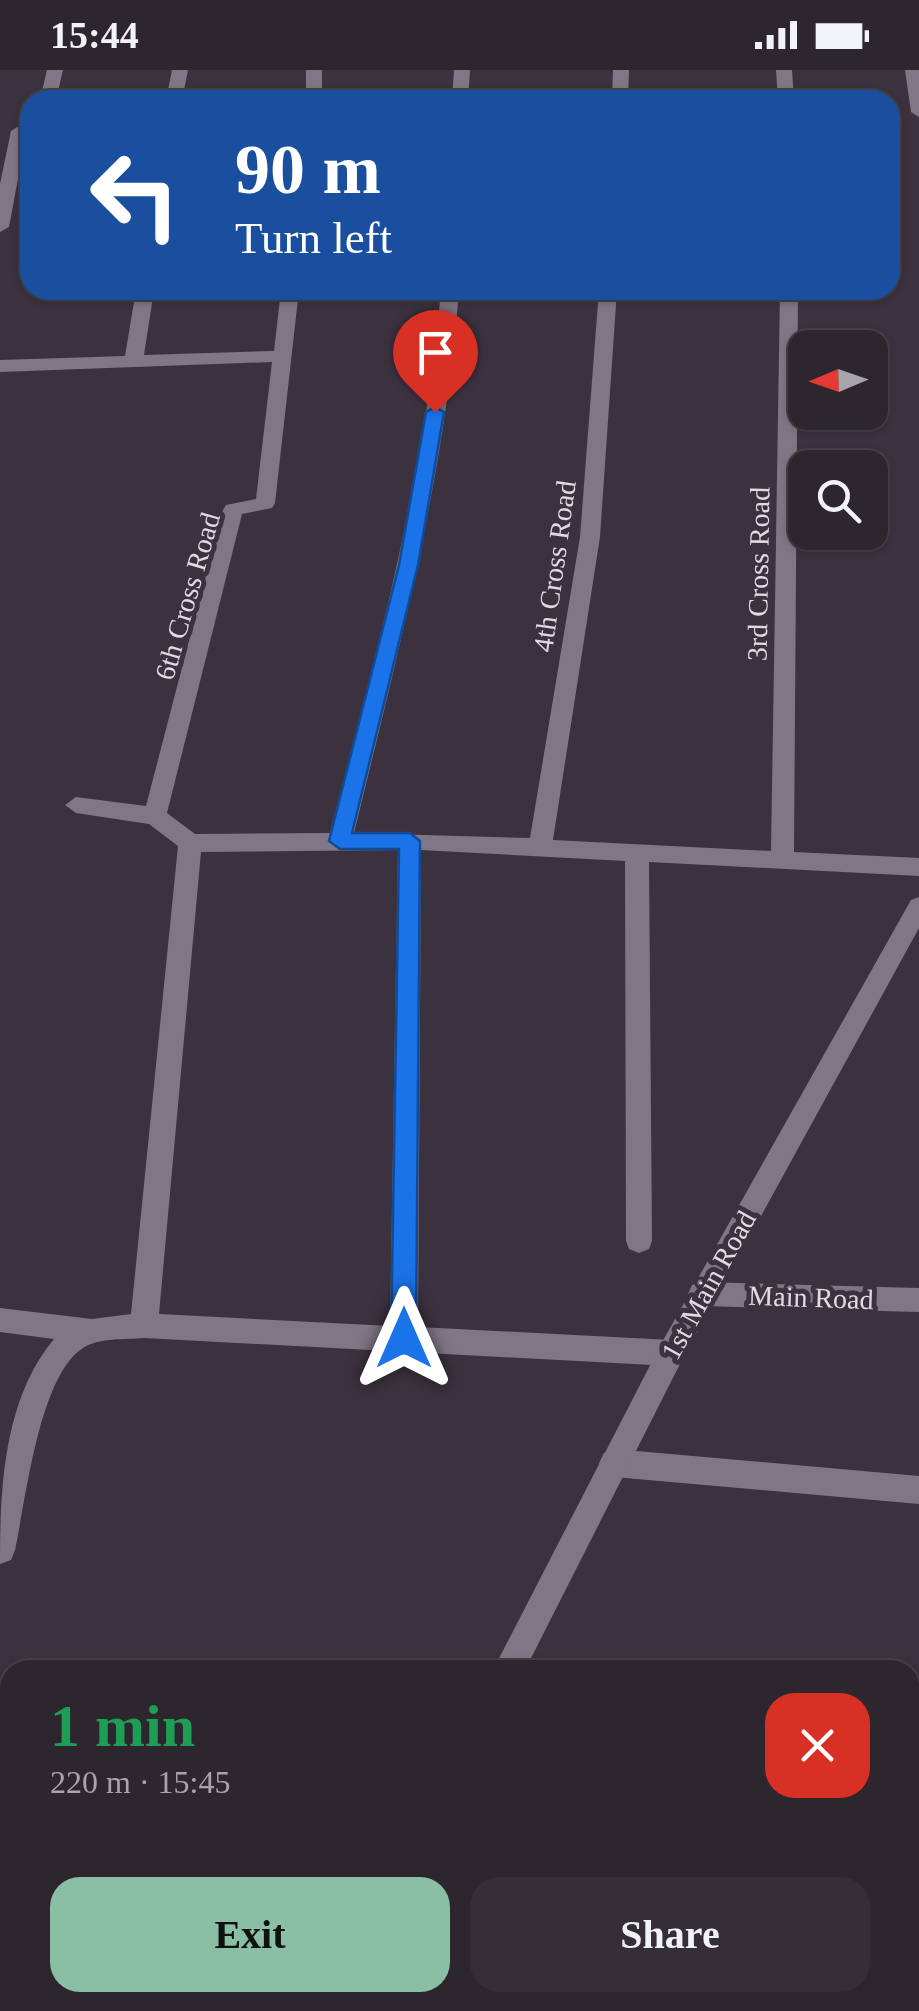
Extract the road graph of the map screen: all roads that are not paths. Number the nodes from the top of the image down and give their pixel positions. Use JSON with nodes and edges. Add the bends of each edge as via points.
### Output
{"nodes":[{"id":1,"x":912,"y":70,"type":"edge"},
{"id":2,"x":919,"y":112,"type":"edge"},
{"id":3,"x":20,"y":149,"type":"edge"},
{"id":4,"x":0,"y":227,"type":"edge"},
{"id":5,"x":143,"y":300,"type":"edge"},
{"id":6,"x":289,"y":300,"type":"edge"},
{"id":7,"x":450,"y":300,"type":"edge"},
{"id":8,"x":607,"y":300,"type":"edge"},
{"id":9,"x":789,"y":300,"type":"edge"},
{"id":10,"x":281,"y":356,"type":"junction"},
{"id":11,"x":134,"y":360,"type":"junction"},
{"id":12,"x":0,"y":366,"type":"edge"},
{"id":13,"x":76,"y":805,"type":"dead end"},
{"id":14,"x":155,"y":816,"type":"junction"},
{"id":15,"x":340,"y":841,"type":"junction"},
{"id":16,"x":410,"y":841,"type":"junction"},
{"id":17,"x":190,"y":843,"type":"junction"},
{"id":18,"x":540,"y":847,"type":"junction"},
{"id":19,"x":636,"y":853,"type":"junction"},
{"id":20,"x":782,"y":859,"type":"junction"},
{"id":21,"x":919,"y":867,"type":"edge"},
{"id":22,"x":919,"y":906,"type":"edge"},
{"id":23,"x":640,"y":1241,"type":"dead end"},
{"id":24,"x":702,"y":1294,"type":"junction"},
{"id":25,"x":919,"y":1300,"type":"edge"},
{"id":26,"x":0,"y":1320,"type":"edge"},
{"id":27,"x":144,"y":1326,"type":"junction"},
{"id":28,"x":92,"y":1331,"type":"junction"},
{"id":29,"x":404,"y":1338,"type":"junction"},
{"id":30,"x":671,"y":1353,"type":"junction"},
{"id":31,"x":614,"y":1463,"type":"junction"},
{"id":32,"x":919,"y":1490,"type":"edge"},
{"id":33,"x":0,"y":1550,"type":"edge"},
{"id":34,"x":514,"y":1660,"type":"edge"}],
"edges":[{"from":1,"to":2,"type":"street"},
{"from":3,"to":4,"type":"street"},
{"from":5,"to":11,"type":"street"},
{"from":6,"to":10,"type":"street","name":"6th Cross Road"},
{"from":7,"to":15,"type":"street","via":[[409,565]]},
{"from":8,"to":18,"type":"street","name":"4th Cross Road","via":[[590,536]]},
{"from":9,"to":20,"type":"street","name":"3rd Cross Road"},
{"from":10,"to":11,"type":"street"},
{"from":10,"to":14,"type":"street","name":"6th Cross Road","via":[[265,504],[234,510]]},
{"from":11,"to":12,"type":"street"},
{"from":13,"to":14,"type":"street"},
{"from":14,"to":17,"type":"street"},
{"from":15,"to":16,"type":"street"},
{"from":15,"to":17,"type":"street"},
{"from":16,"to":18,"type":"street"},
{"from":16,"to":29,"type":"street"},
{"from":17,"to":27,"type":"street"},
{"from":18,"to":19,"type":"street"},
{"from":19,"to":20,"type":"street"},
{"from":19,"to":23,"type":"street"},
{"from":20,"to":21,"type":"street"},
{"from":22,"to":24,"type":"street","name":"1st Main Road"},
{"from":24,"to":25,"type":"street","name":"Main Road"},
{"from":24,"to":30,"type":"street","name":"1st Main Road"},
{"from":26,"to":28,"type":"street"},
{"from":27,"to":28,"type":"street"},
{"from":27,"to":29,"type":"street"},
{"from":28,"to":33,"type":"street","via":[[68,1343],[49,1370]]},
{"from":29,"to":30,"type":"street"},
{"from":30,"to":31,"type":"street","name":"1st Main Road"},
{"from":31,"to":32,"type":"street"},
{"from":31,"to":34,"type":"street","name":"1st Main Road"}]}
